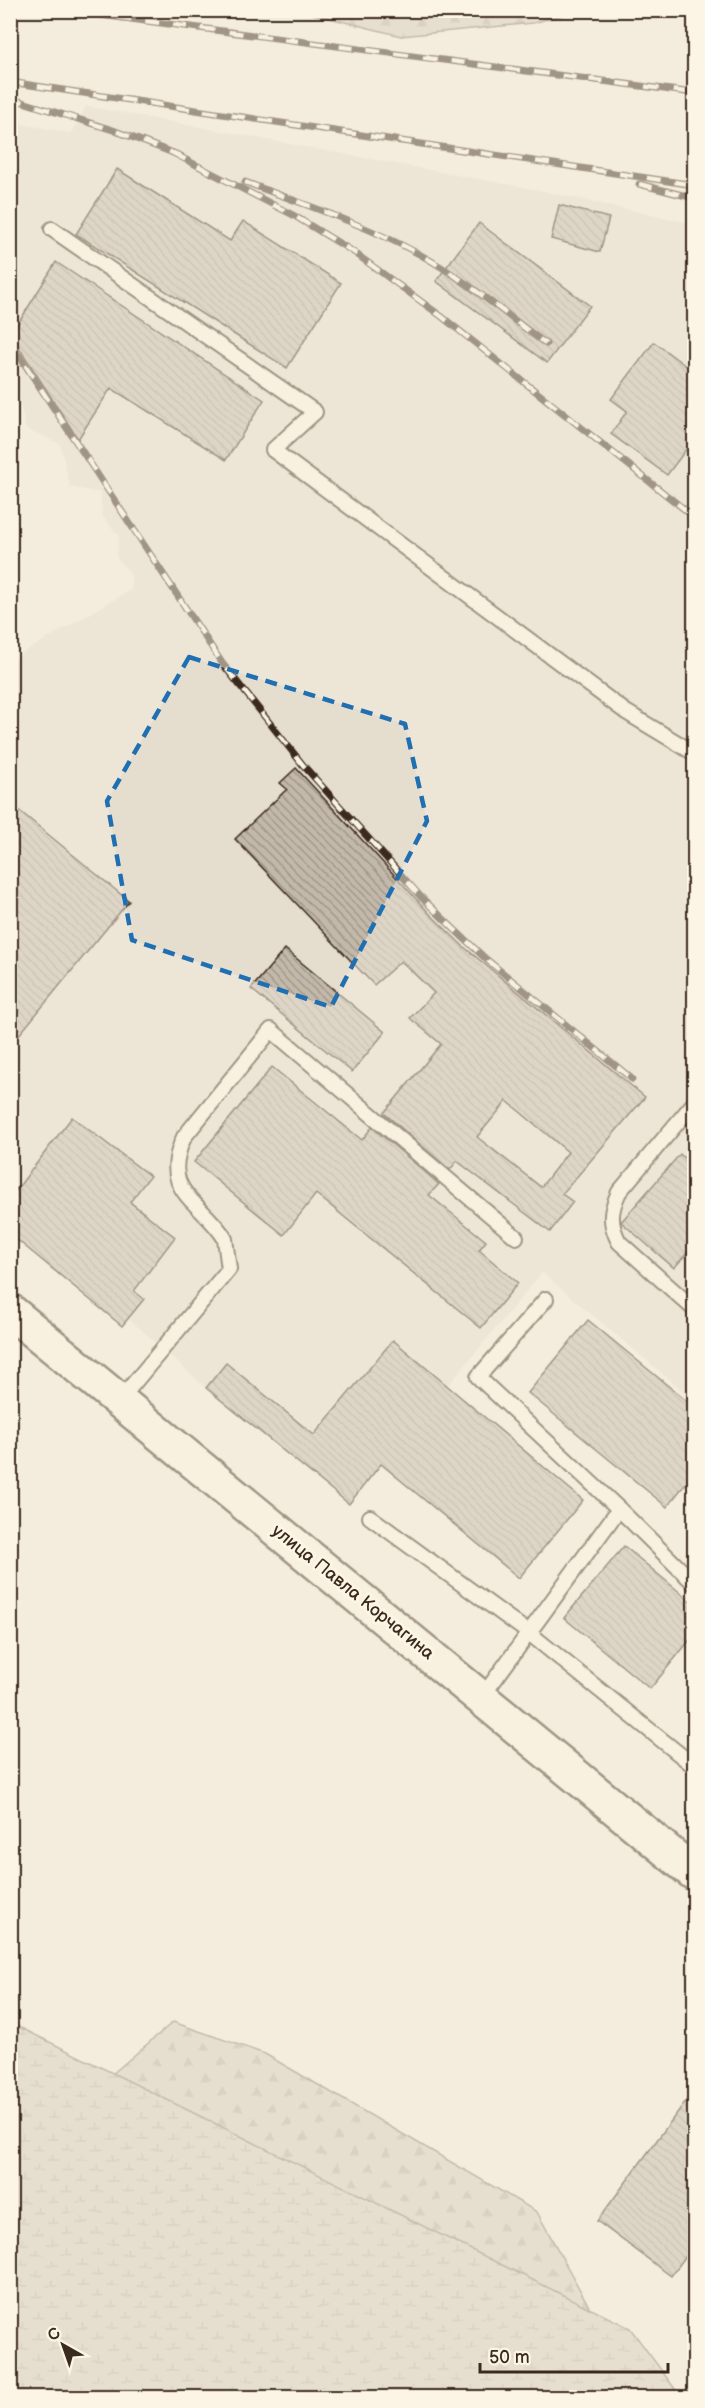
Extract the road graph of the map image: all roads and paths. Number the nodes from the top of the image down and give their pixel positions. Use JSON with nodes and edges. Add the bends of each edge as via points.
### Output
{"nodes":[{"id":1,"x":52,"y":229,"type":"dead end"},
{"id":2,"x":694,"y":753,"type":"edge"},
{"id":3,"x":694,"y":1103,"type":"edge"},
{"id":4,"x":516,"y":1237,"type":"dead end"},
{"id":5,"x":546,"y":1299,"type":"dead end"},
{"id":6,"x":694,"y":1309,"type":"edge"},
{"id":7,"x":10,"y":1311,"type":"edge"},
{"id":8,"x":119,"y":1401,"type":"junction"},
{"id":9,"x":619,"y":1509,"type":"junction"},
{"id":10,"x":370,"y":1517,"type":"dead end"},
{"id":11,"x":694,"y":1584,"type":"edge"},
{"id":12,"x":529,"y":1633,"type":"junction"},
{"id":13,"x":482,"y":1697,"type":"junction"},
{"id":14,"x":694,"y":1766,"type":"edge"},
{"id":15,"x":694,"y":1873,"type":"edge"}],
"edges":[{"from":1,"to":2,"type":"lane","via":[[315,411],[273,450],[626,712]]},
{"from":3,"to":6,"type":"lane","via":[[619,1192],[610,1216],[619,1242]]},
{"from":4,"to":8,"type":"lane","via":[[272,1030],[184,1137],[175,1167],[179,1184],[190,1202],[225,1239],[229,1269]]},
{"from":5,"to":9,"type":"lane","via":[[478,1377]]},
{"from":7,"to":8,"type":"main road","name":"улица Павла Корчагина"},
{"from":8,"to":13,"type":"main road","name":"улица Павла Корчагина"},
{"from":9,"to":11,"type":"lane"},
{"from":9,"to":12,"type":"lane"},
{"from":10,"to":12,"type":"lane"},
{"from":12,"to":13,"type":"lane"},
{"from":12,"to":14,"type":"lane"},
{"from":13,"to":15,"type":"main road","name":"улица Павла Корчагина"}]}
